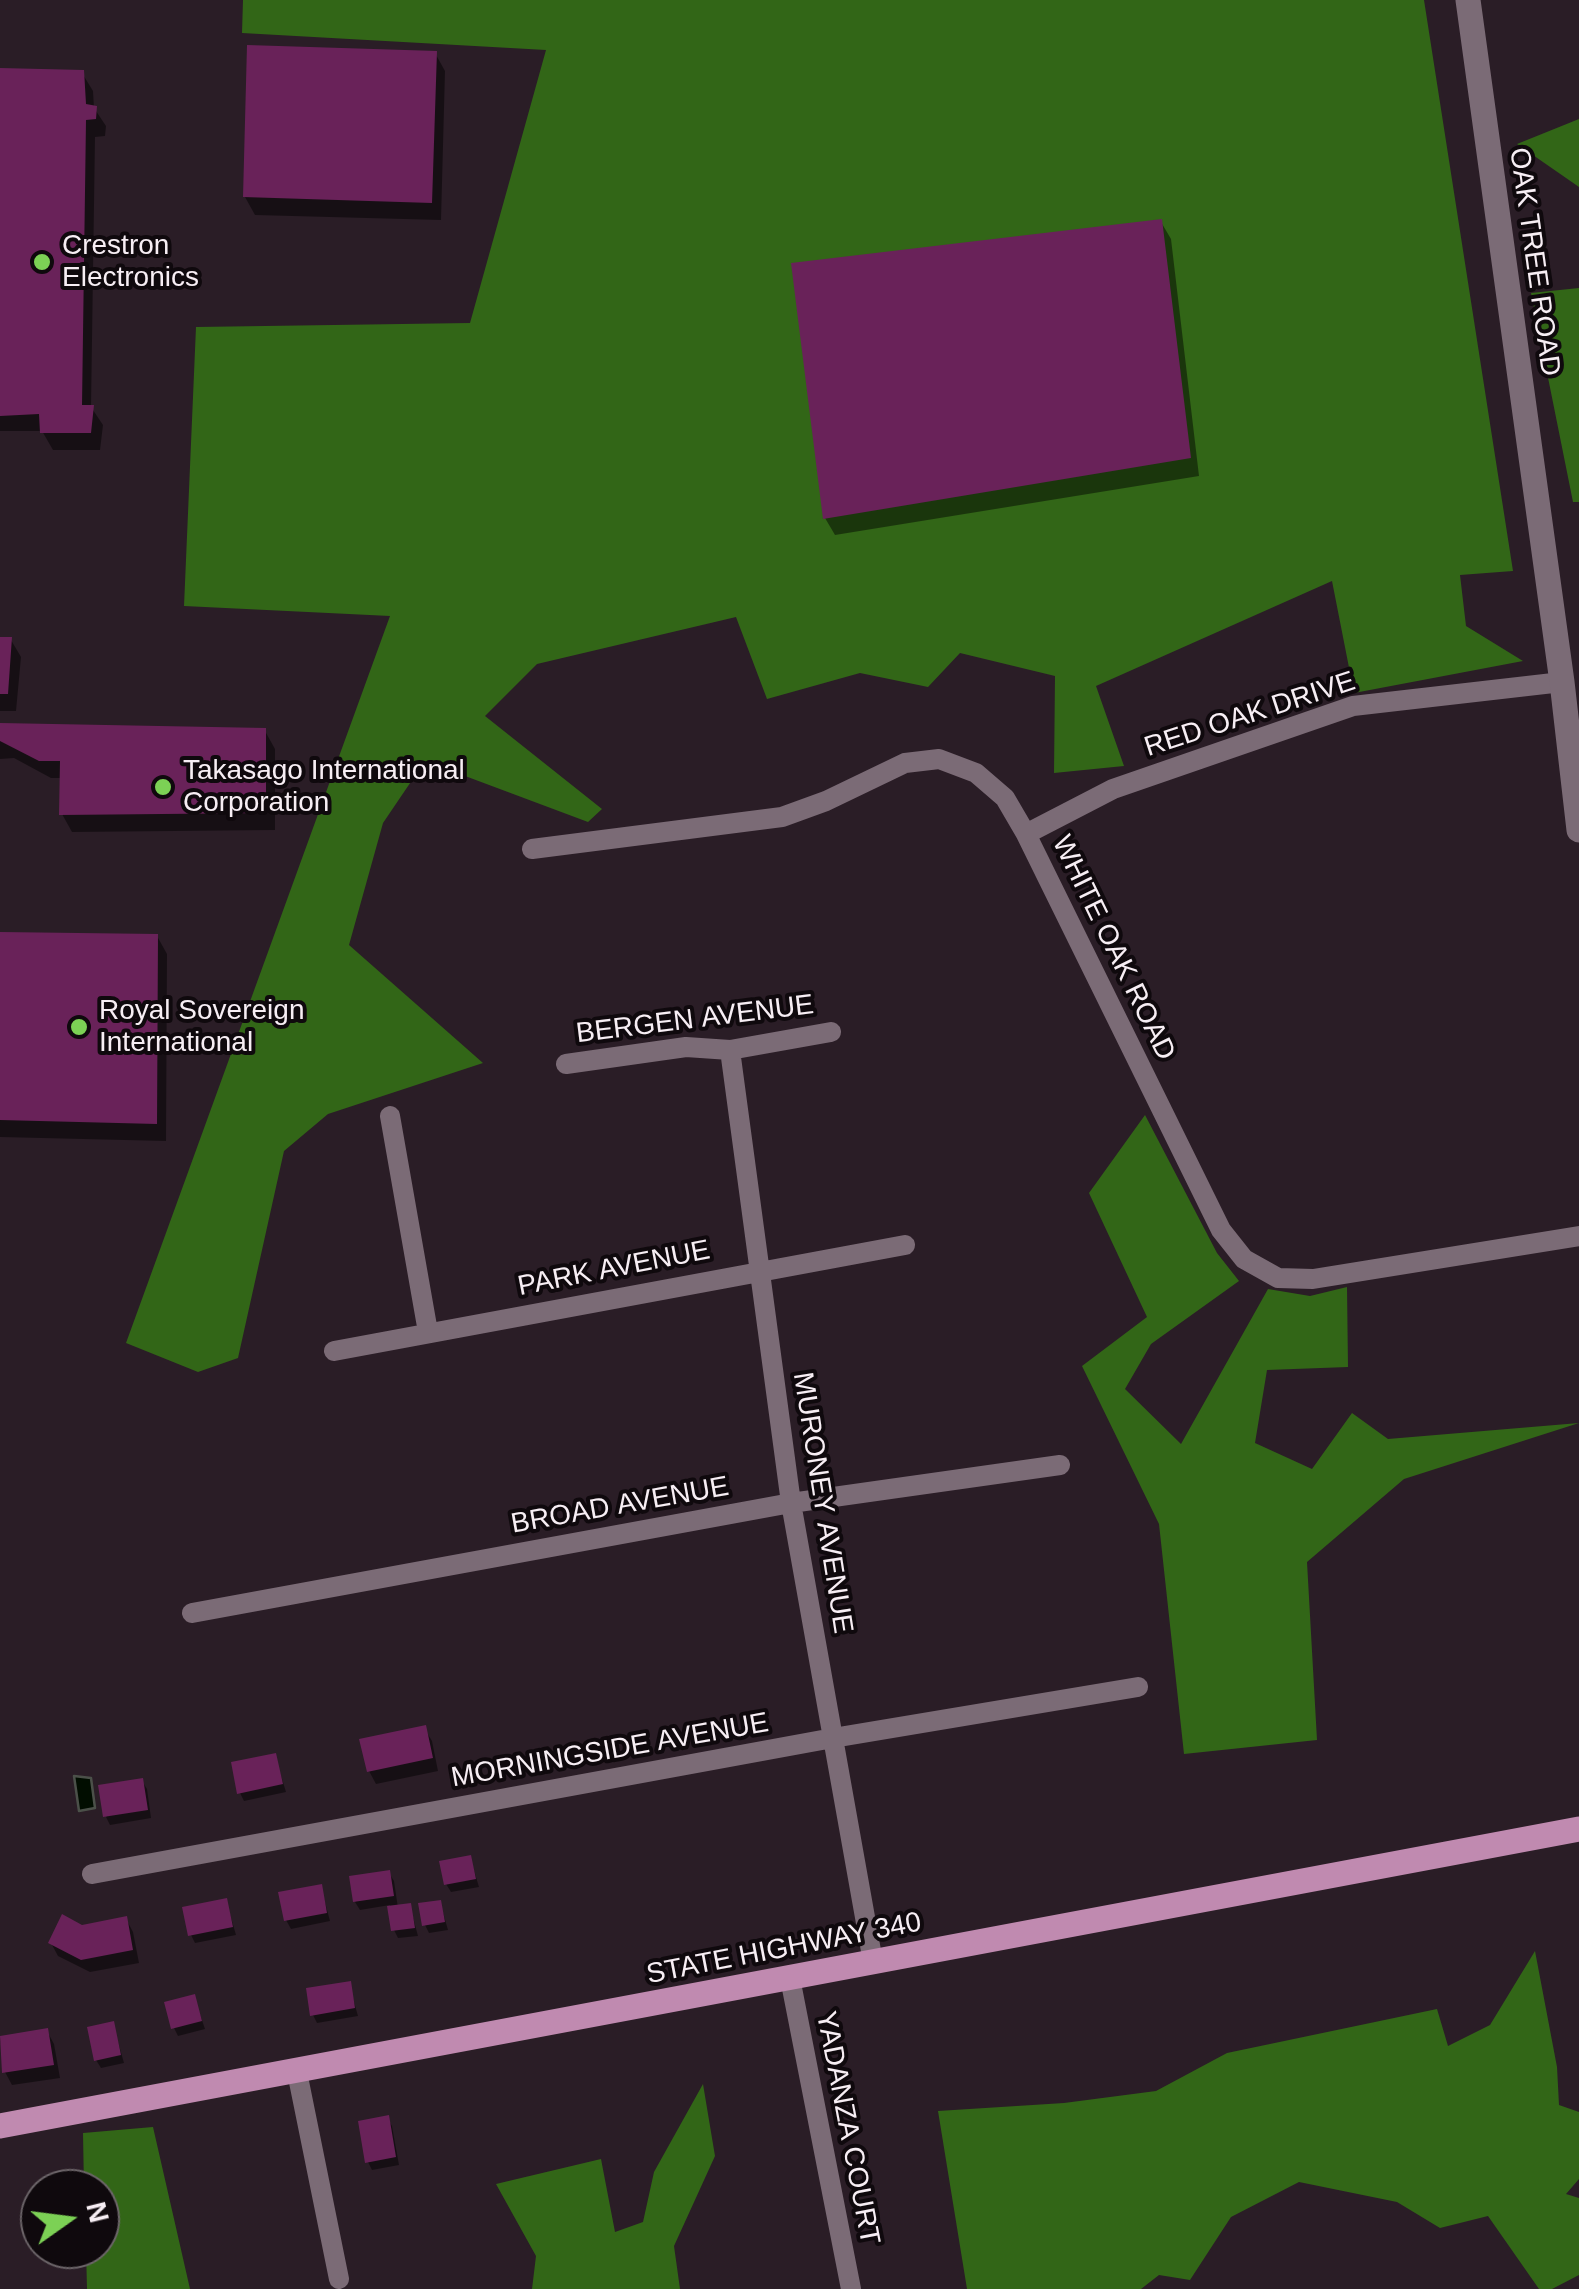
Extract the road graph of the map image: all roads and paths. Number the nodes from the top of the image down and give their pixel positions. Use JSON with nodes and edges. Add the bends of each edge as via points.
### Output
{"nodes":[{"id":1,"x":1468,"y":0,"type":"edge"},
{"id":2,"x":1562,"y":682,"type":"junction"},
{"id":3,"x":1579,"y":830,"type":"edge"},
{"id":4,"x":1026,"y":834,"type":"junction"},
{"id":5,"x":532,"y":849,"type":"dead end"},
{"id":6,"x":831,"y":1032,"type":"dead end"},
{"id":7,"x":730,"y":1050,"type":"junction"},
{"id":8,"x":566,"y":1064,"type":"dead end"},
{"id":9,"x":390,"y":1116,"type":"dead end"},
{"id":10,"x":1579,"y":1236,"type":"edge"},
{"id":11,"x":904,"y":1245,"type":"dead end"},
{"id":12,"x":760,"y":1270,"type":"junction"},
{"id":13,"x":428,"y":1332,"type":"junction"},
{"id":14,"x":334,"y":1350,"type":"dead end"},
{"id":15,"x":1060,"y":1466,"type":"dead end"},
{"id":16,"x":790,"y":1503,"type":"junction"},
{"id":17,"x":192,"y":1613,"type":"dead end"},
{"id":18,"x":1138,"y":1687,"type":"dead end"},
{"id":19,"x":833,"y":1738,"type":"junction"},
{"id":20,"x":1579,"y":1829,"type":"edge"},
{"id":21,"x":92,"y":1874,"type":"dead end"},
{"id":22,"x":873,"y":1962,"type":"junction"},
{"id":23,"x":790,"y":1978,"type":"junction"},
{"id":24,"x":297,"y":2072,"type":"junction"},
{"id":25,"x":0,"y":2126,"type":"edge"},
{"id":26,"x":339,"y":2279,"type":"dead end"},
{"id":27,"x":851,"y":2289,"type":"edge"}],
"edges":[{"from":1,"to":2,"type":"street","name":"OAK TREE ROAD"},
{"from":2,"to":3,"type":"street","name":"OAK TREE ROAD"},
{"from":2,"to":4,"type":"street","name":"RED OAK DRIVE","via":[[1353,706],[1113,789]]},
{"from":4,"to":5,"type":"street","name":"WHITE OAK ROAD","via":[[1006,798],[976,773],[939,759],[905,763],[782,817]]},
{"from":4,"to":10,"type":"street","name":"WHITE OAK ROAD","via":[[1221,1230],[1244,1259],[1278,1278],[1313,1279]]},
{"from":6,"to":7,"type":"street","name":"BERGEN AVENUE"},
{"from":7,"to":8,"type":"street","name":"BERGEN AVENUE","via":[[686,1047]]},
{"from":7,"to":12,"type":"street","name":"MURONEY AVENUE"},
{"from":9,"to":13,"type":"street"},
{"from":11,"to":12,"type":"street","name":"PARK AVENUE"},
{"from":12,"to":13,"type":"street","name":"PARK AVENUE"},
{"from":12,"to":16,"type":"street","name":"MURONEY AVENUE"},
{"from":13,"to":14,"type":"street","name":"PARK AVENUE"},
{"from":15,"to":16,"type":"street","name":"BROAD AVENUE"},
{"from":16,"to":17,"type":"street","name":"BROAD AVENUE"},
{"from":16,"to":19,"type":"street","name":"MURONEY AVENUE"},
{"from":18,"to":19,"type":"street","name":"MORNINGSIDE AVENUE"},
{"from":19,"to":21,"type":"street","name":"MORNINGSIDE AVENUE"},
{"from":19,"to":22,"type":"street","name":"MURONEY AVENUE"},
{"from":20,"to":22,"type":"main road","name":"STATE HIGHWAY 340"},
{"from":22,"to":23,"type":"main road","name":"STATE HIGHWAY 340"},
{"from":23,"to":24,"type":"main road","name":"STATE HIGHWAY 340"},
{"from":23,"to":27,"type":"street","name":"YADANZA COURT"},
{"from":24,"to":25,"type":"main road","name":"STATE HIGHWAY 340"},
{"from":24,"to":26,"type":"street"}]}
